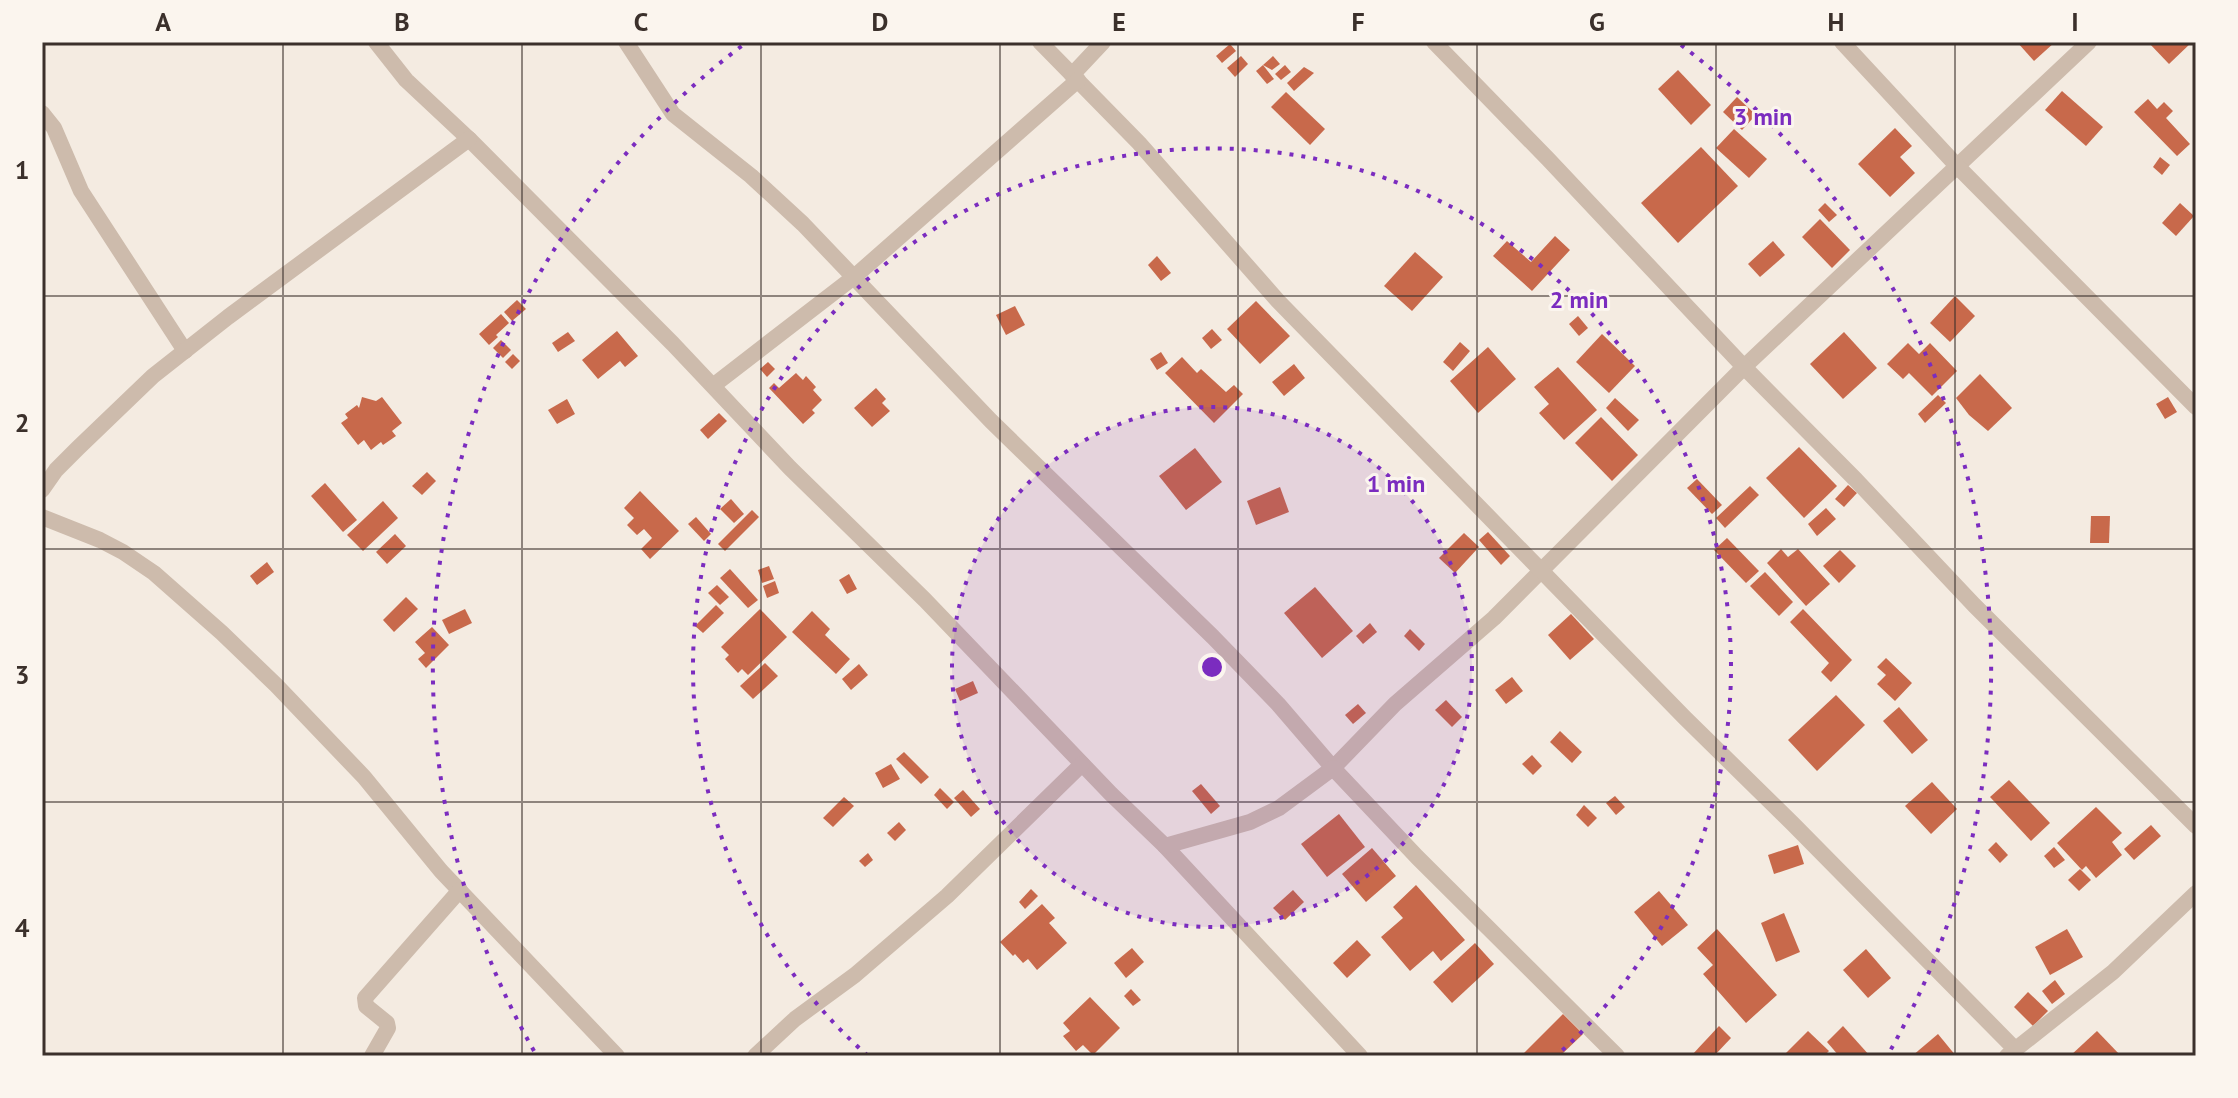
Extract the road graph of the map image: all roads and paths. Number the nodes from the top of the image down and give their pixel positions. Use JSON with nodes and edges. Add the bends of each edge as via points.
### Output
{"nodes":[{"id":1,"x":376,"y":42,"type":"edge"},
{"id":2,"x":626,"y":42,"type":"edge"},
{"id":3,"x":1040,"y":42,"type":"edge"},
{"id":4,"x":1103,"y":42,"type":"edge"},
{"id":5,"x":1434,"y":42,"type":"edge"},
{"id":6,"x":1842,"y":42,"type":"edge"},
{"id":7,"x":2089,"y":42,"type":"edge"},
{"id":8,"x":1075,"y":78,"type":"junction"},
{"id":9,"x":42,"y":113,"type":"edge"},
{"id":10,"x":469,"y":139,"type":"junction"},
{"id":11,"x":1958,"y":167,"type":"junction"},
{"id":12,"x":854,"y":277,"type":"junction"},
{"id":13,"x":185,"y":351,"type":"junction"},
{"id":14,"x":1744,"y":367,"type":"junction"},
{"id":15,"x":714,"y":385,"type":"junction"},
{"id":16,"x":2196,"y":407,"type":"edge"},
{"id":17,"x":42,"y":490,"type":"edge"},
{"id":18,"x":42,"y":517,"type":"edge"},
{"id":19,"x":1541,"y":569,"type":"junction"},
{"id":20,"x":1082,"y":764,"type":"junction"},
{"id":21,"x":1333,"y":768,"type":"junction"},
{"id":22,"x":2196,"y":826,"type":"edge"},
{"id":23,"x":1165,"y":846,"type":"junction"},
{"id":24,"x":460,"y":890,"type":"junction"},
{"id":25,"x":2196,"y":893,"type":"edge"},
{"id":26,"x":2011,"y":1053,"type":"edge"},
{"id":27,"x":372,"y":1056,"type":"edge"},
{"id":28,"x":617,"y":1056,"type":"edge"},
{"id":29,"x":755,"y":1056,"type":"edge"},
{"id":30,"x":1360,"y":1056,"type":"edge"},
{"id":31,"x":1617,"y":1056,"type":"edge"}],
"edges":[{"from":1,"to":10,"type":"street","via":[[406,80]]},
{"from":2,"to":12,"type":"street","via":[[673,114],[751,176]]},
{"from":3,"to":8,"type":"street"},
{"from":4,"to":8,"type":"street"},
{"from":5,"to":14,"type":"street"},
{"from":6,"to":11,"type":"street"},
{"from":7,"to":11,"type":"street"},
{"from":8,"to":12,"type":"street"},
{"from":8,"to":19,"type":"street","via":[[1278,301]]},
{"from":9,"to":13,"type":"street","via":[[54,128],[81,191]]},
{"from":10,"to":13,"type":"street"},
{"from":10,"to":15,"type":"street"},
{"from":11,"to":14,"type":"street"},
{"from":11,"to":16,"type":"street"},
{"from":12,"to":15,"type":"street"},
{"from":12,"to":21,"type":"street","via":[[991,421],[1213,637]]},
{"from":13,"to":17,"type":"street","via":[[78,448]]},
{"from":14,"to":19,"type":"street"},
{"from":14,"to":22,"type":"street"},
{"from":15,"to":20,"type":"street"},
{"from":18,"to":24,"type":"street","via":[[123,552],[196,609],[364,777]]},
{"from":19,"to":21,"type":"street"},
{"from":19,"to":26,"type":"street"},
{"from":20,"to":23,"type":"street"},
{"from":20,"to":29,"type":"street","via":[[947,896]]},
{"from":21,"to":23,"type":"street","via":[[1279,808],[1250,822]]},
{"from":21,"to":31,"type":"street"},
{"from":23,"to":30,"type":"street"},
{"from":24,"to":27,"type":"street","via":[[365,998],[366,1006],[388,1028]]},
{"from":24,"to":28,"type":"street"},
{"from":25,"to":26,"type":"street","via":[[2113,972]]}]}
